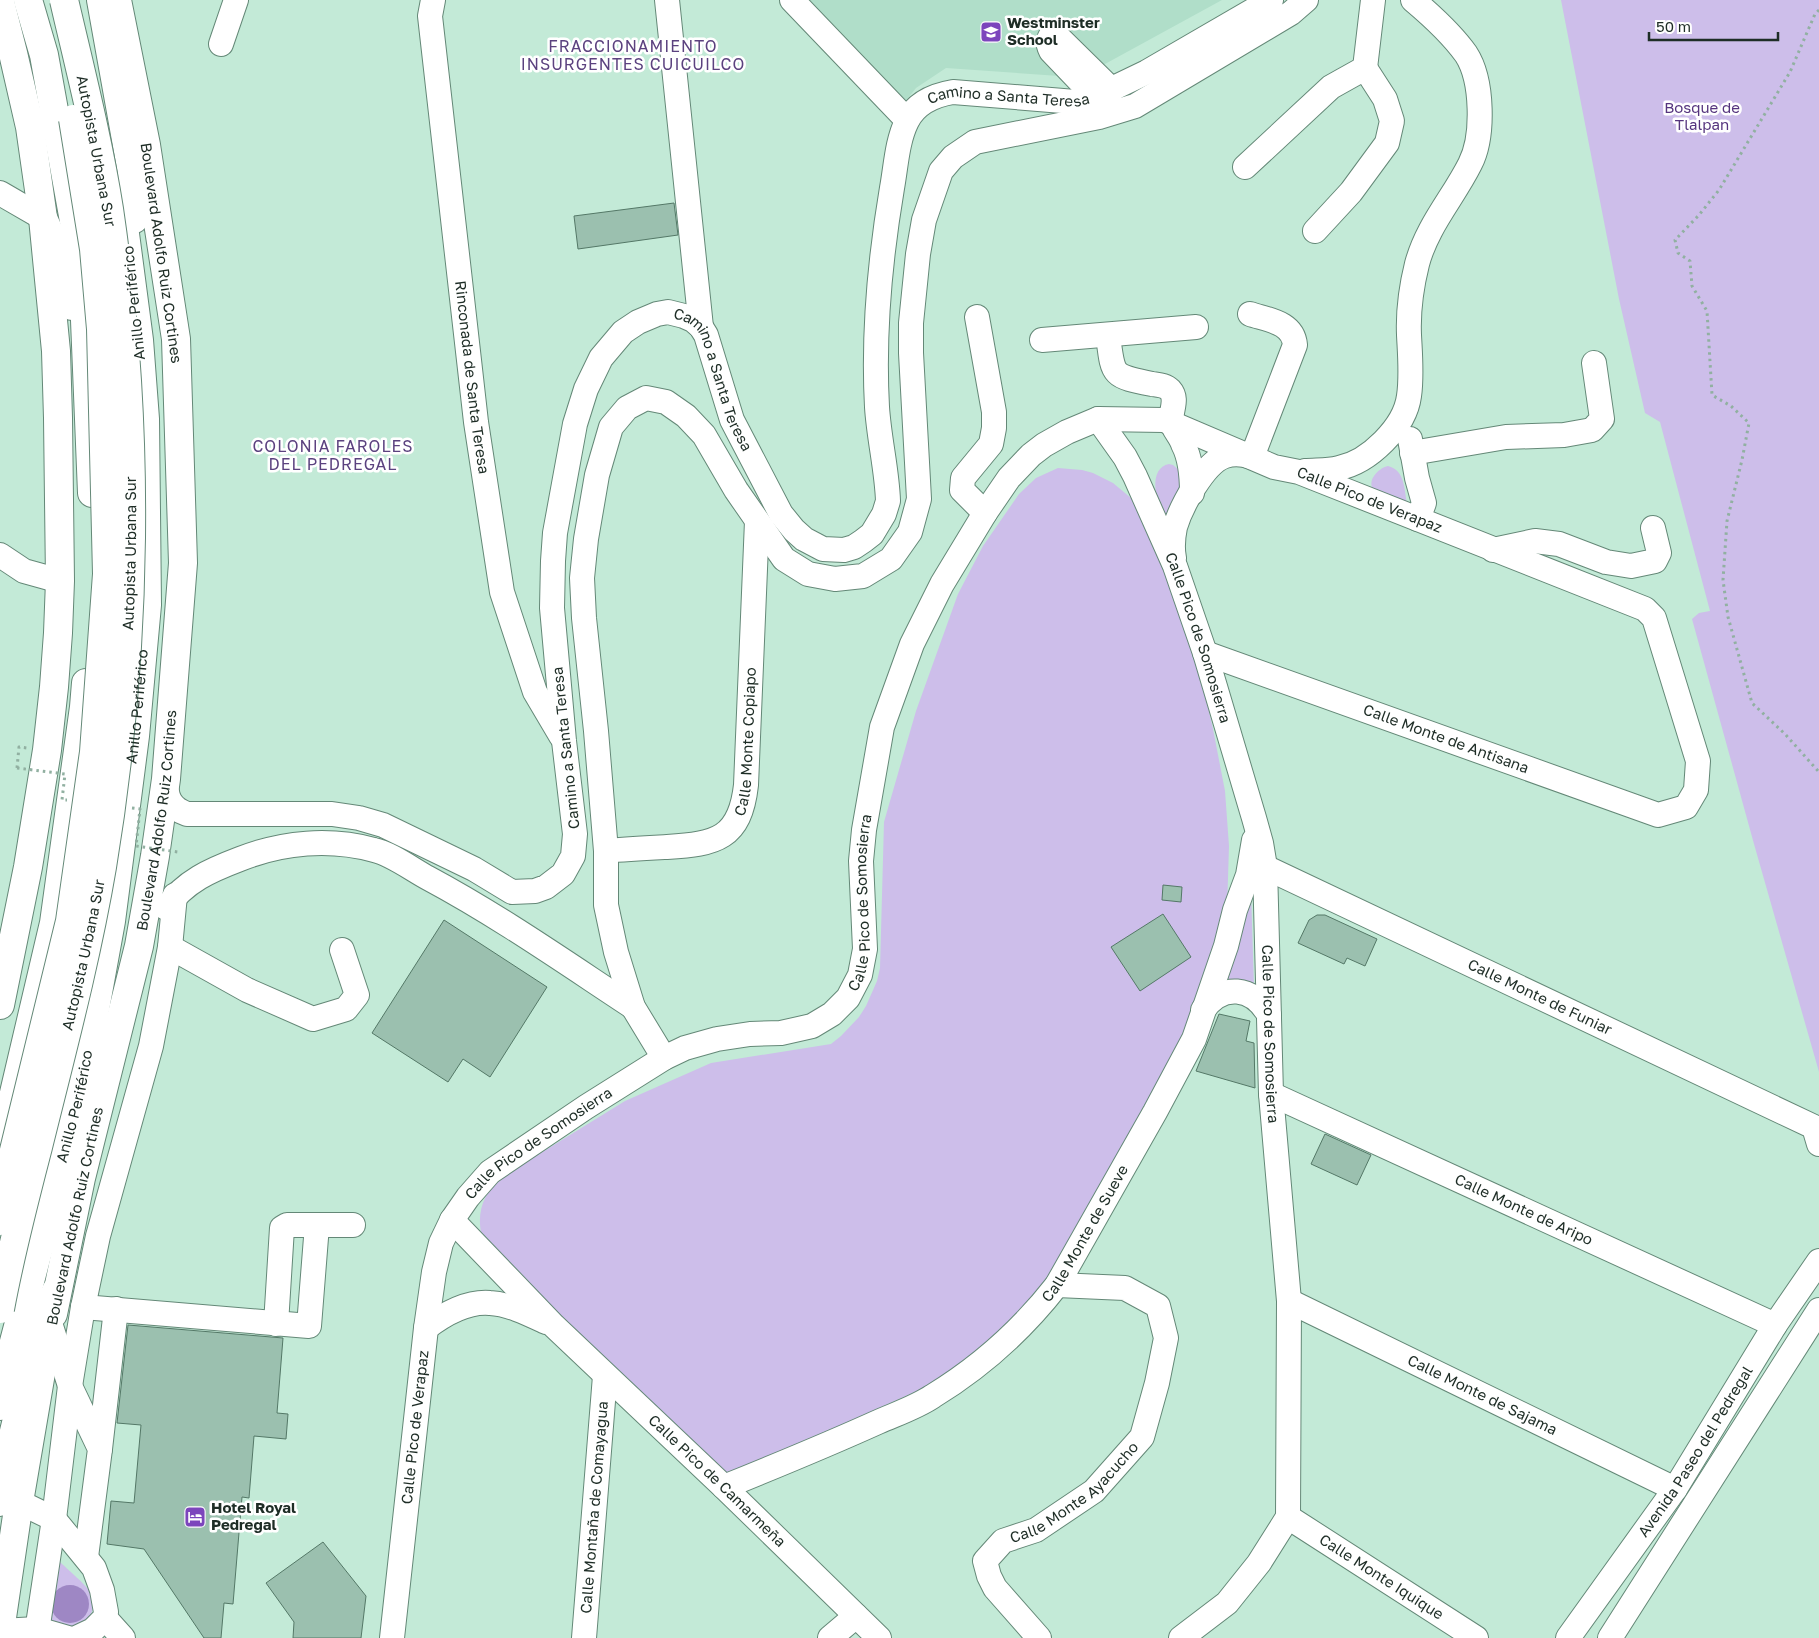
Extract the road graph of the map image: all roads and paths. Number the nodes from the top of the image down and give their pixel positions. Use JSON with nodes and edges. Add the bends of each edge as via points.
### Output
{"nodes":[{"id":1,"x":28,"y":0,"type":"edge"},
{"id":2,"x":47,"y":0,"type":"edge"},
{"id":3,"x":64,"y":0,"type":"edge"},
{"id":4,"x":76,"y":0,"type":"edge"},
{"id":5,"x":101,"y":0,"type":"edge"},
{"id":6,"x":117,"y":0,"type":"edge"},
{"id":7,"x":236,"y":0,"type":"edge"},
{"id":8,"x":434,"y":0,"type":"edge"},
{"id":9,"x":667,"y":0,"type":"edge"},
{"id":10,"x":792,"y":0,"type":"edge"},
{"id":11,"x":1271,"y":0,"type":"edge"},
{"id":12,"x":1306,"y":0,"type":"edge"},
{"id":13,"x":1373,"y":0,"type":"edge"},
{"id":14,"x":1413,"y":0,"type":"edge"},
{"id":15,"x":0,"y":2,"type":"edge"},
{"id":16,"x":1819,"y":10,"type":"edge"},
{"id":17,"x":221,"y":44,"type":"dead end"},
{"id":18,"x":1364,"y":68,"type":"junction"},
{"id":19,"x":907,"y":120,"type":"junction"},
{"id":20,"x":1245,"y":167,"type":"dead end"},
{"id":21,"x":0,"y":193,"type":"edge"},
{"id":22,"x":43,"y":218,"type":"junction"},
{"id":23,"x":1315,"y":231,"type":"dead end"},
{"id":24,"x":1250,"y":314,"type":"dead end"},
{"id":25,"x":977,"y":317,"type":"dead end"},
{"id":26,"x":701,"y":327,"type":"junction"},
{"id":27,"x":1196,"y":327,"type":"dead end"},
{"id":28,"x":1108,"y":335,"type":"junction"},
{"id":29,"x":139,"y":340,"type":"junction"},
{"id":30,"x":1042,"y":340,"type":"dead end"},
{"id":31,"x":1594,"y":363,"type":"dead end"},
{"id":32,"x":1409,"y":397,"type":"junction"},
{"id":33,"x":1098,"y":419,"type":"junction"},
{"id":34,"x":1172,"y":423,"type":"junction"},
{"id":35,"x":89,"y":425,"type":"junction"},
{"id":36,"x":1412,"y":453,"type":"junction"},
{"id":37,"x":1252,"y":457,"type":"junction"},
{"id":38,"x":1299,"y":472,"type":"junction"},
{"id":39,"x":1192,"y":493,"type":"junction"},
{"id":40,"x":985,"y":513,"type":"junction"},
{"id":41,"x":1418,"y":520,"type":"junction"},
{"id":42,"x":757,"y":521,"type":"junction"},
{"id":43,"x":1653,"y":528,"type":"dead end"},
{"id":44,"x":1493,"y":550,"type":"junction"},
{"id":45,"x":0,"y":555,"type":"edge"},
{"id":46,"x":1175,"y":566,"type":"junction"},
{"id":47,"x":60,"y":581,"type":"junction"},
{"id":48,"x":1205,"y":653,"type":"junction"},
{"id":49,"x":564,"y":741,"type":"junction"},
{"id":50,"x":19,"y":747,"type":"dead end"},
{"id":51,"x":17,"y":768,"type":"dead end"},
{"id":52,"x":1819,"y":772,"type":"edge"},
{"id":53,"x":166,"y":780,"type":"junction"},
{"id":54,"x":1686,"y":808,"type":"joint"},
{"id":55,"x":1254,"y":818,"type":"junction"},
{"id":56,"x":606,"y":851,"type":"junction"},
{"id":57,"x":1265,"y":867,"type":"junction"},
{"id":58,"x":474,"y":870,"type":"junction"},
{"id":59,"x":456,"y":893,"type":"junction"},
{"id":60,"x":175,"y":895,"type":"junction"},
{"id":61,"x":139,"y":946,"type":"junction"},
{"id":62,"x":170,"y":947,"type":"junction"},
{"id":63,"x":342,"y":950,"type":"dead end"},
{"id":64,"x":1,"y":996,"type":"edge"},
{"id":65,"x":633,"y":1007,"type":"junction"},
{"id":66,"x":1203,"y":1010,"type":"junction"},
{"id":67,"x":1269,"y":1014,"type":"junction"},
{"id":68,"x":664,"y":1058,"type":"junction"},
{"id":69,"x":1272,"y":1094,"type":"junction"},
{"id":70,"x":1816,"y":1135,"type":"edge"},
{"id":71,"x":0,"y":1152,"type":"edge"},
{"id":72,"x":452,"y":1220,"type":"junction"},
{"id":73,"x":0,"y":1221,"type":"edge"},
{"id":74,"x":317,"y":1225,"type":"junction"},
{"id":75,"x":353,"y":1225,"type":"dead end"},
{"id":76,"x":1819,"y":1261,"type":"edge"},
{"id":77,"x":1057,"y":1285,"type":"junction"},
{"id":78,"x":56,"y":1291,"type":"junction"},
{"id":79,"x":1289,"y":1301,"type":"junction"},
{"id":80,"x":83,"y":1307,"type":"junction"},
{"id":81,"x":0,"y":1309,"type":"edge"},
{"id":82,"x":116,"y":1309,"type":"junction"},
{"id":83,"x":1819,"y":1310,"type":"edge"},
{"id":84,"x":276,"y":1324,"type":"junction"},
{"id":85,"x":1775,"y":1325,"type":"junction"},
{"id":86,"x":51,"y":1326,"type":"junction"},
{"id":87,"x":554,"y":1326,"type":"junction"},
{"id":88,"x":426,"y":1328,"type":"junction"},
{"id":89,"x":605,"y":1376,"type":"junction"},
{"id":90,"x":70,"y":1386,"type":"junction"},
{"id":91,"x":0,"y":1406,"type":"edge"},
{"id":92,"x":100,"y":1449,"type":"junction"},
{"id":93,"x":724,"y":1488,"type":"junction"},
{"id":94,"x":1676,"y":1489,"type":"junction"},
{"id":95,"x":9,"y":1502,"type":"edge"},
{"id":96,"x":1288,"y":1517,"type":"junction"},
{"id":97,"x":54,"y":1519,"type":"junction"},
{"id":98,"x":86,"y":1557,"type":"junction"},
{"id":99,"x":1605,"y":1587,"type":"junction"},
{"id":100,"x":1629,"y":1609,"type":"junction"},
{"id":101,"x":856,"y":1616,"type":"junction"},
{"id":102,"x":105,"y":1618,"type":"junction"},
{"id":103,"x":0,"y":1631,"type":"edge"},
{"id":104,"x":37,"y":1634,"type":"edge"},
{"id":105,"x":68,"y":1638,"type":"edge"},
{"id":106,"x":76,"y":1638,"type":"edge"},
{"id":107,"x":123,"y":1638,"type":"edge"},
{"id":108,"x":392,"y":1638,"type":"edge"},
{"id":109,"x":584,"y":1638,"type":"edge"},
{"id":110,"x":830,"y":1638,"type":"edge"},
{"id":111,"x":879,"y":1638,"type":"edge"},
{"id":112,"x":1039,"y":1638,"type":"edge"},
{"id":113,"x":1181,"y":1638,"type":"edge"},
{"id":114,"x":1476,"y":1638,"type":"edge"},
{"id":115,"x":1568,"y":1638,"type":"edge"},
{"id":116,"x":1610,"y":1638,"type":"edge"}],
"edges":[{"from":1,"to":35,"type":"main road","via":[[44,55],[83,271]]},
{"from":2,"to":73,"type":"main road","name":"Autopista Urbana Sur","bridge":true,"via":[[70,104],[94,250],[101,329],[107,574],[94,752],[70,921],[9,1170]]},
{"from":3,"to":81,"type":"main road","name":"Autopista Urbana Sur","bridge":true,"via":[[108,206],[123,320],[132,526],[128,633],[114,782],[88,943],[8,1264]]},
{"from":4,"to":29,"type":"main road","name":"Anillo Periférico","via":[[117,179]]},
{"from":5,"to":29,"type":"main road","via":[[132,173]]},
{"from":6,"to":53,"type":"main road","name":"Boulevard Adolfo Ruiz Cortines","via":[[146,145],[176,339],[184,563]]},
{"from":7,"to":17,"type":"street"},
{"from":8,"to":49,"type":"street","name":"Rinconada de Santa Teresa","via":[[430,16],[475,413],[502,592],[535,692]]},
{"from":9,"to":26,"type":"street"},
{"from":10,"to":19,"type":"street"},
{"from":11,"to":19,"type":"street","name":"Camino a Santa Teresa","via":[[1103,94],[1075,102],[953,92],[924,102]]},
{"from":12,"to":42,"type":"street","name":"Camino a Santa Teresa","via":[[1291,13],[1135,106],[1090,119],[975,142],[953,157],[941,171],[924,220],[913,288],[911,353],[919,500],[910,532],[891,560],[863,576],[835,579],[808,574],[784,559]]},
{"from":13,"to":18,"type":"street"},
{"from":14,"to":32,"type":"street","name":"Calle Pico de Verapaz","via":[[1440,23],[1467,56],[1476,83],[1480,112],[1471,164],[1433,225],[1413,279],[1409,317]]},
{"from":15,"to":22,"type":"main road","via":[[30,127]]},
{"from":16,"to":52,"type":"path","via":[[1790,72],[1719,190],[1675,240],[1678,253],[1690,261],[1692,286],[1707,311],[1712,395],[1750,423],[1726,521],[1723,580],[1728,617],[1752,703]]},
{"from":18,"to":20,"type":"street","via":[[1331,87]]},
{"from":18,"to":23,"type":"street","via":[[1385,99],[1392,121],[1388,142],[1351,192]]},
{"from":19,"to":26,"type":"street","name":"Camino a Santa Teresa","via":[[887,220],[877,324],[877,407],[888,501],[884,514],[864,542],[844,550],[823,549],[804,539],[781,514],[732,420]]},
{"from":21,"to":22,"type":"street"},
{"from":22,"to":35,"type":"main road","via":[[60,256],[73,310]]},
{"from":22,"to":47,"type":"main road","via":[[56,351]]},
{"from":24,"to":37,"type":"street","via":[[1286,326],[1294,345]]},
{"from":25,"to":40,"type":"street","via":[[994,428],[991,444],[963,478],[962,490]]},
{"from":26,"to":49,"type":"street","name":"Camino a Santa Teresa","via":[[694,320],[668,312],[638,322],[623,332],[601,358],[586,389],[575,424],[553,561],[552,608]]},
{"from":27,"to":28,"type":"street"},
{"from":28,"to":30,"type":"street"},
{"from":28,"to":34,"type":"street","via":[[1116,372],[1124,379],[1164,386],[1171,391],[1175,400]]},
{"from":29,"to":91,"type":"main road","name":"Anillo Periférico","via":[[145,419],[147,605],[134,746],[111,920],[80,1092]]},
{"from":31,"to":36,"type":"street","via":[[1602,419],[1592,430],[1564,435],[1506,437]]},
{"from":32,"to":36,"type":"street"},
{"from":32,"to":38,"type":"street","name":"Calle Pico de Verapaz","via":[[1395,428],[1363,458],[1338,469]]},
{"from":33,"to":34,"type":"street","name":"Calle Pico de Somosierra","via":[[1164,420]]},
{"from":33,"to":40,"type":"street","name":"Calle Pico de Somosierra","via":[[1055,438],[1031,455],[1009,478]]},
{"from":33,"to":46,"type":"street","name":"Calle Pico de Somosierra","via":[[1135,476]]},
{"from":34,"to":37,"type":"street","name":"Calle Pico de Somosierra"},
{"from":34,"to":39,"type":"street","via":[[1188,457]]},
{"from":35,"to":71,"type":"main road","via":[[94,567],[84,706],[54,923]]},
{"from":36,"to":41,"type":"street","via":[[1424,503]]},
{"from":37,"to":38,"type":"street","name":"Calle Pico de Somosierra","via":[[1274,467]]},
{"from":37,"to":39,"type":"street","via":[[1234,454],[1218,459],[1207,469]]},
{"from":38,"to":41,"type":"street","name":"Calle Pico de Verapaz"},
{"from":39,"to":46,"type":"street","via":[[1175,529]]},
{"from":40,"to":68,"type":"street","name":"Calle Pico de Somosierra","via":[[942,584],[912,644],[882,727],[864,830],[861,861],[865,949],[855,987],[832,1014],[812,1026],[781,1033],[717,1039]]},
{"from":41,"to":44,"type":"street","name":"Calle Pico de Verapaz"},
{"from":42,"to":56,"type":"street","name":"Calle Monte Copiapo","via":[[746,784],[738,817],[725,834],[707,844]]},
{"from":42,"to":56,"type":"street","name":"Camino a Santa Teresa","via":[[704,434],[666,402],[646,398],[627,408],[611,427],[597,475],[582,578]]},
{"from":43,"to":44,"type":"street","via":[[1659,553],[1655,561],[1631,566],[1606,562],[1559,544],[1535,540]]},
{"from":44,"to":54,"type":"street","name":"Calle Pico de Verapaz","via":[[1645,609],[1654,618],[1698,761],[1696,790]]},
{"from":45,"to":47,"type":"street","via":[[24,571]]},
{"from":46,"to":48,"type":"street","name":"Calle Pico de Somosierra"},
{"from":47,"to":64,"type":"main road","via":[[47,750],[28,867]]},
{"from":48,"to":54,"type":"street","name":"Calle Monte de Antisana","via":[[1658,815]]},
{"from":48,"to":55,"type":"street","name":"Calle Pico de Somosierra"},
{"from":49,"to":58,"type":"street","name":"Camino a Santa Teresa","via":[[575,834],[573,856],[566,870],[546,887],[524,893],[512,892]]},
{"from":50,"to":51,"type":"path"},
{"from":53,"to":58,"type":"street","name":"Camino a Santa Teresa","via":[[168,801],[186,814],[332,814],[359,818],[383,825]]},
{"from":53,"to":61,"type":"main road","name":"Boulevard Adolfo Ruiz Cortines"},
{"from":55,"to":57,"type":"street","name":"Calle Pico de Somosierra"},
{"from":55,"to":66,"type":"street","name":"Calle Monte de Sueve","via":[[1254,847],[1248,875]]},
{"from":56,"to":65,"type":"street","name":"Camino a Santa Teresa","via":[[606,905]]},
{"from":57,"to":67,"type":"street","name":"Calle Pico de Somosierra"},
{"from":57,"to":70,"type":"street","name":"Calle Monte de Funiar"},
{"from":58,"to":59,"type":"street"},
{"from":59,"to":60,"type":"street","name":"Camino a Santa Teresa","via":[[377,850],[347,844],[308,842],[254,853],[209,871]]},
{"from":59,"to":65,"type":"street","name":"Camino a Santa Teresa"},
{"from":60,"to":61,"type":"street","name":"Camino a Santa Teresa"},
{"from":60,"to":62,"type":"street"},
{"from":61,"to":78,"type":"main road","name":"Boulevard Adolfo Ruiz Cortines"},
{"from":62,"to":63,"type":"street","via":[[247,990],[313,1019],[346,1009],[356,995]]},
{"from":62,"to":80,"type":"street","via":[[151,1046],[98,1236]]},
{"from":65,"to":68,"type":"street","name":"Camino a Santa Teresa"},
{"from":66,"to":67,"type":"street","via":[[1222,994],[1238,991],[1254,996]]},
{"from":66,"to":77,"type":"street","name":"Calle Monte de Sueve","via":[[1194,1039],[1173,1079]]},
{"from":67,"to":69,"type":"street","name":"Calle Pico de Somosierra"},
{"from":68,"to":72,"type":"street","name":"Calle Pico de Somosierra","via":[[490,1172]]},
{"from":69,"to":79,"type":"street","name":"Calle Pico de Somosierra"},
{"from":69,"to":85,"type":"street","name":"Calle Monte de Aripo"},
{"from":72,"to":87,"type":"street","name":"Calle Pico de Camarmeña"},
{"from":72,"to":88,"type":"street","name":"Calle Pico de Verapaz","via":[[441,1243],[434,1272]]},
{"from":74,"to":75,"type":"street"},
{"from":74,"to":84,"type":"street","via":[[286,1225],[282,1228]]},
{"from":74,"to":84,"type":"street","via":[[309,1326]]},
{"from":76,"to":85,"type":"street","name":"Avenida Paseo del Pedregal"},
{"from":77,"to":93,"type":"street","name":"Calle Monte de Sueve","via":[[1038,1310],[995,1352],[932,1398]]},
{"from":77,"to":112,"type":"street","name":"Calle Monte Ayacucho","via":[[1124,1288],[1158,1306],[1166,1338],[1142,1437],[1094,1491],[1036,1530],[1003,1541],[985,1561],[995,1588]]},
{"from":78,"to":86,"type":"main road","name":"Boulevard Adolfo Ruiz Cortines"},
{"from":78,"to":95,"type":"main road","via":[[37,1338],[6,1464]]},
{"from":79,"to":94,"type":"street","name":"Calle Monte de Sajama"},
{"from":79,"to":96,"type":"street","name":"Calle Pico de Somosierra"},
{"from":80,"to":82,"type":"street"},
{"from":80,"to":90,"type":"street"},
{"from":82,"to":84,"type":"street"},
{"from":82,"to":92,"type":"street"},
{"from":83,"to":100,"type":"street","name":"Avenida Paseo del Pedregal"},
{"from":85,"to":94,"type":"street","name":"Avenida Paseo del Pedregal"},
{"from":86,"to":90,"type":"street"},
{"from":86,"to":95,"type":"main road","name":"Boulevard Adolfo Ruiz Cortines"},
{"from":87,"to":88,"type":"street","name":"Calle Pico de Camarmeña","via":[[490,1303],[457,1310]]},
{"from":87,"to":89,"type":"street","name":"Calle Pico de Camarmeña"},
{"from":88,"to":108,"type":"street","name":"Calle Pico de Verapaz"},
{"from":89,"to":93,"type":"street","name":"Calle Pico de Camarmeña"},
{"from":89,"to":109,"type":"street","name":"Calle Montaña de Comayagua"},
{"from":90,"to":92,"type":"street"},
{"from":90,"to":97,"type":"street"},
{"from":92,"to":98,"type":"street"},
{"from":93,"to":101,"type":"street","name":"Calle Pico de Camarmeña"},
{"from":94,"to":99,"type":"street","name":"Avenida Paseo del Pedregal"},
{"from":95,"to":97,"type":"street"},
{"from":95,"to":103,"type":"main road","name":"Boulevard Adolfo Ruiz Cortines"},
{"from":96,"to":113,"type":"street","via":[[1260,1563],[1227,1603]]},
{"from":96,"to":114,"type":"street","name":"Calle Monte Iquique"},
{"from":97,"to":98,"type":"street"},
{"from":97,"to":104,"type":"street"},
{"from":98,"to":102,"type":"street","via":[[102,1590]]},
{"from":99,"to":100,"type":"street","via":[[1615,1585],[1621,1588]]},
{"from":99,"to":115,"type":"street","name":"Avenida Paseo del Pedregal"},
{"from":100,"to":116,"type":"street","name":"Avenida Paseo del Pedregal"},
{"from":101,"to":110,"type":"street"},
{"from":101,"to":111,"type":"street","name":"Calle Pico de Camarmeña"},
{"from":102,"to":106,"type":"street","via":[[93,1630]]},
{"from":102,"to":107,"type":"street"},
{"from":103,"to":104,"type":"street"},
{"from":104,"to":105,"type":"street"}]}
